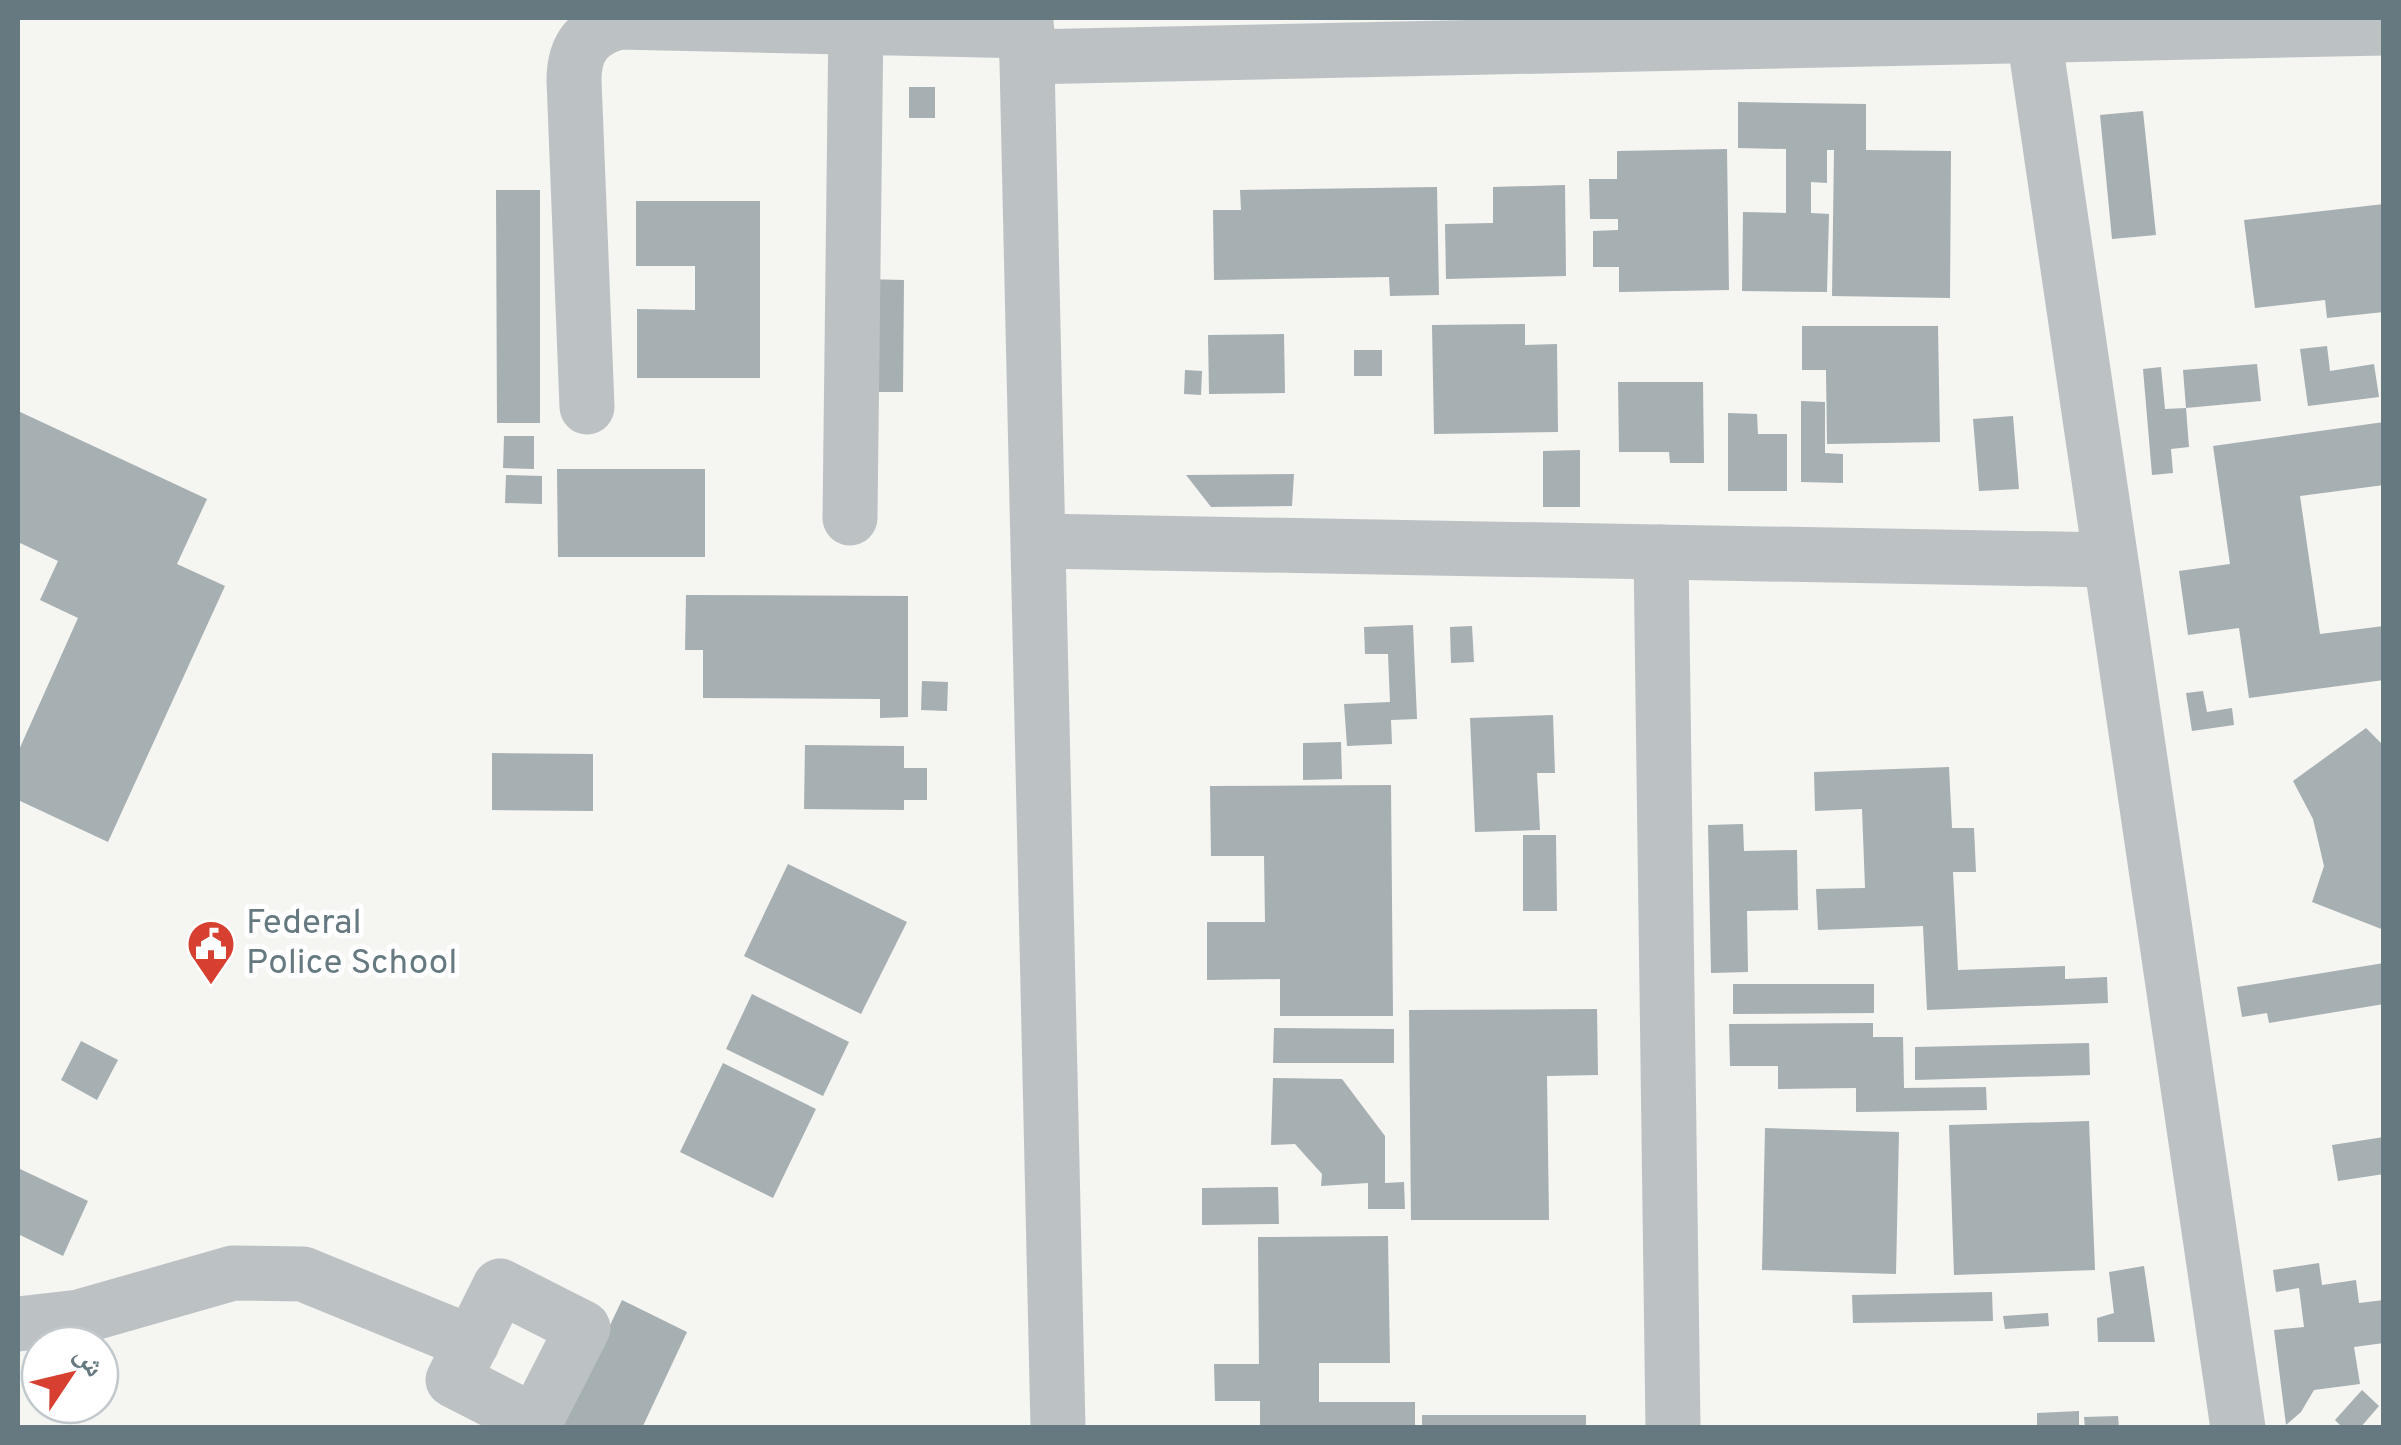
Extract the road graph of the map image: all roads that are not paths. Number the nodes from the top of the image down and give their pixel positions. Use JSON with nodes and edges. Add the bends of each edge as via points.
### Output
{"nodes":[{"id":1,"x":856,"y":22,"type":"edge"},
{"id":2,"x":2384,"y":28,"type":"edge"},
{"id":3,"x":1027,"y":35,"type":"edge"},
{"id":4,"x":2034,"y":36,"type":"junction"},
{"id":5,"x":587,"y":407,"type":"dead end"},
{"id":6,"x":850,"y":518,"type":"dead end"},
{"id":7,"x":1038,"y":541,"type":"junction"},
{"id":8,"x":1661,"y":552,"type":"junction"},
{"id":9,"x":2110,"y":560,"type":"junction"},
{"id":10,"x":18,"y":1324,"type":"edge"},
{"id":11,"x":472,"y":1343,"type":"dead end"},
{"id":12,"x":1058,"y":1428,"type":"edge"},
{"id":13,"x":1673,"y":1428,"type":"edge"},
{"id":14,"x":2238,"y":1428,"type":"edge"}],
"edges":[{"from":1,"to":3,"type":"street"},
{"from":1,"to":5,"type":"street","via":[[620,22],[590,35],[580,48],[574,80]]},
{"from":1,"to":6,"type":"street"},
{"from":2,"to":4,"type":"street"},
{"from":3,"to":4,"type":"street"},
{"from":3,"to":7,"type":"street"},
{"from":4,"to":9,"type":"street"},
{"from":7,"to":8,"type":"street"},
{"from":7,"to":12,"type":"street"},
{"from":8,"to":9,"type":"street"},
{"from":8,"to":13,"type":"street"},
{"from":9,"to":14,"type":"street"},
{"from":10,"to":11,"type":"street","via":[[79,1317],[233,1274],[303,1274]]}]}
